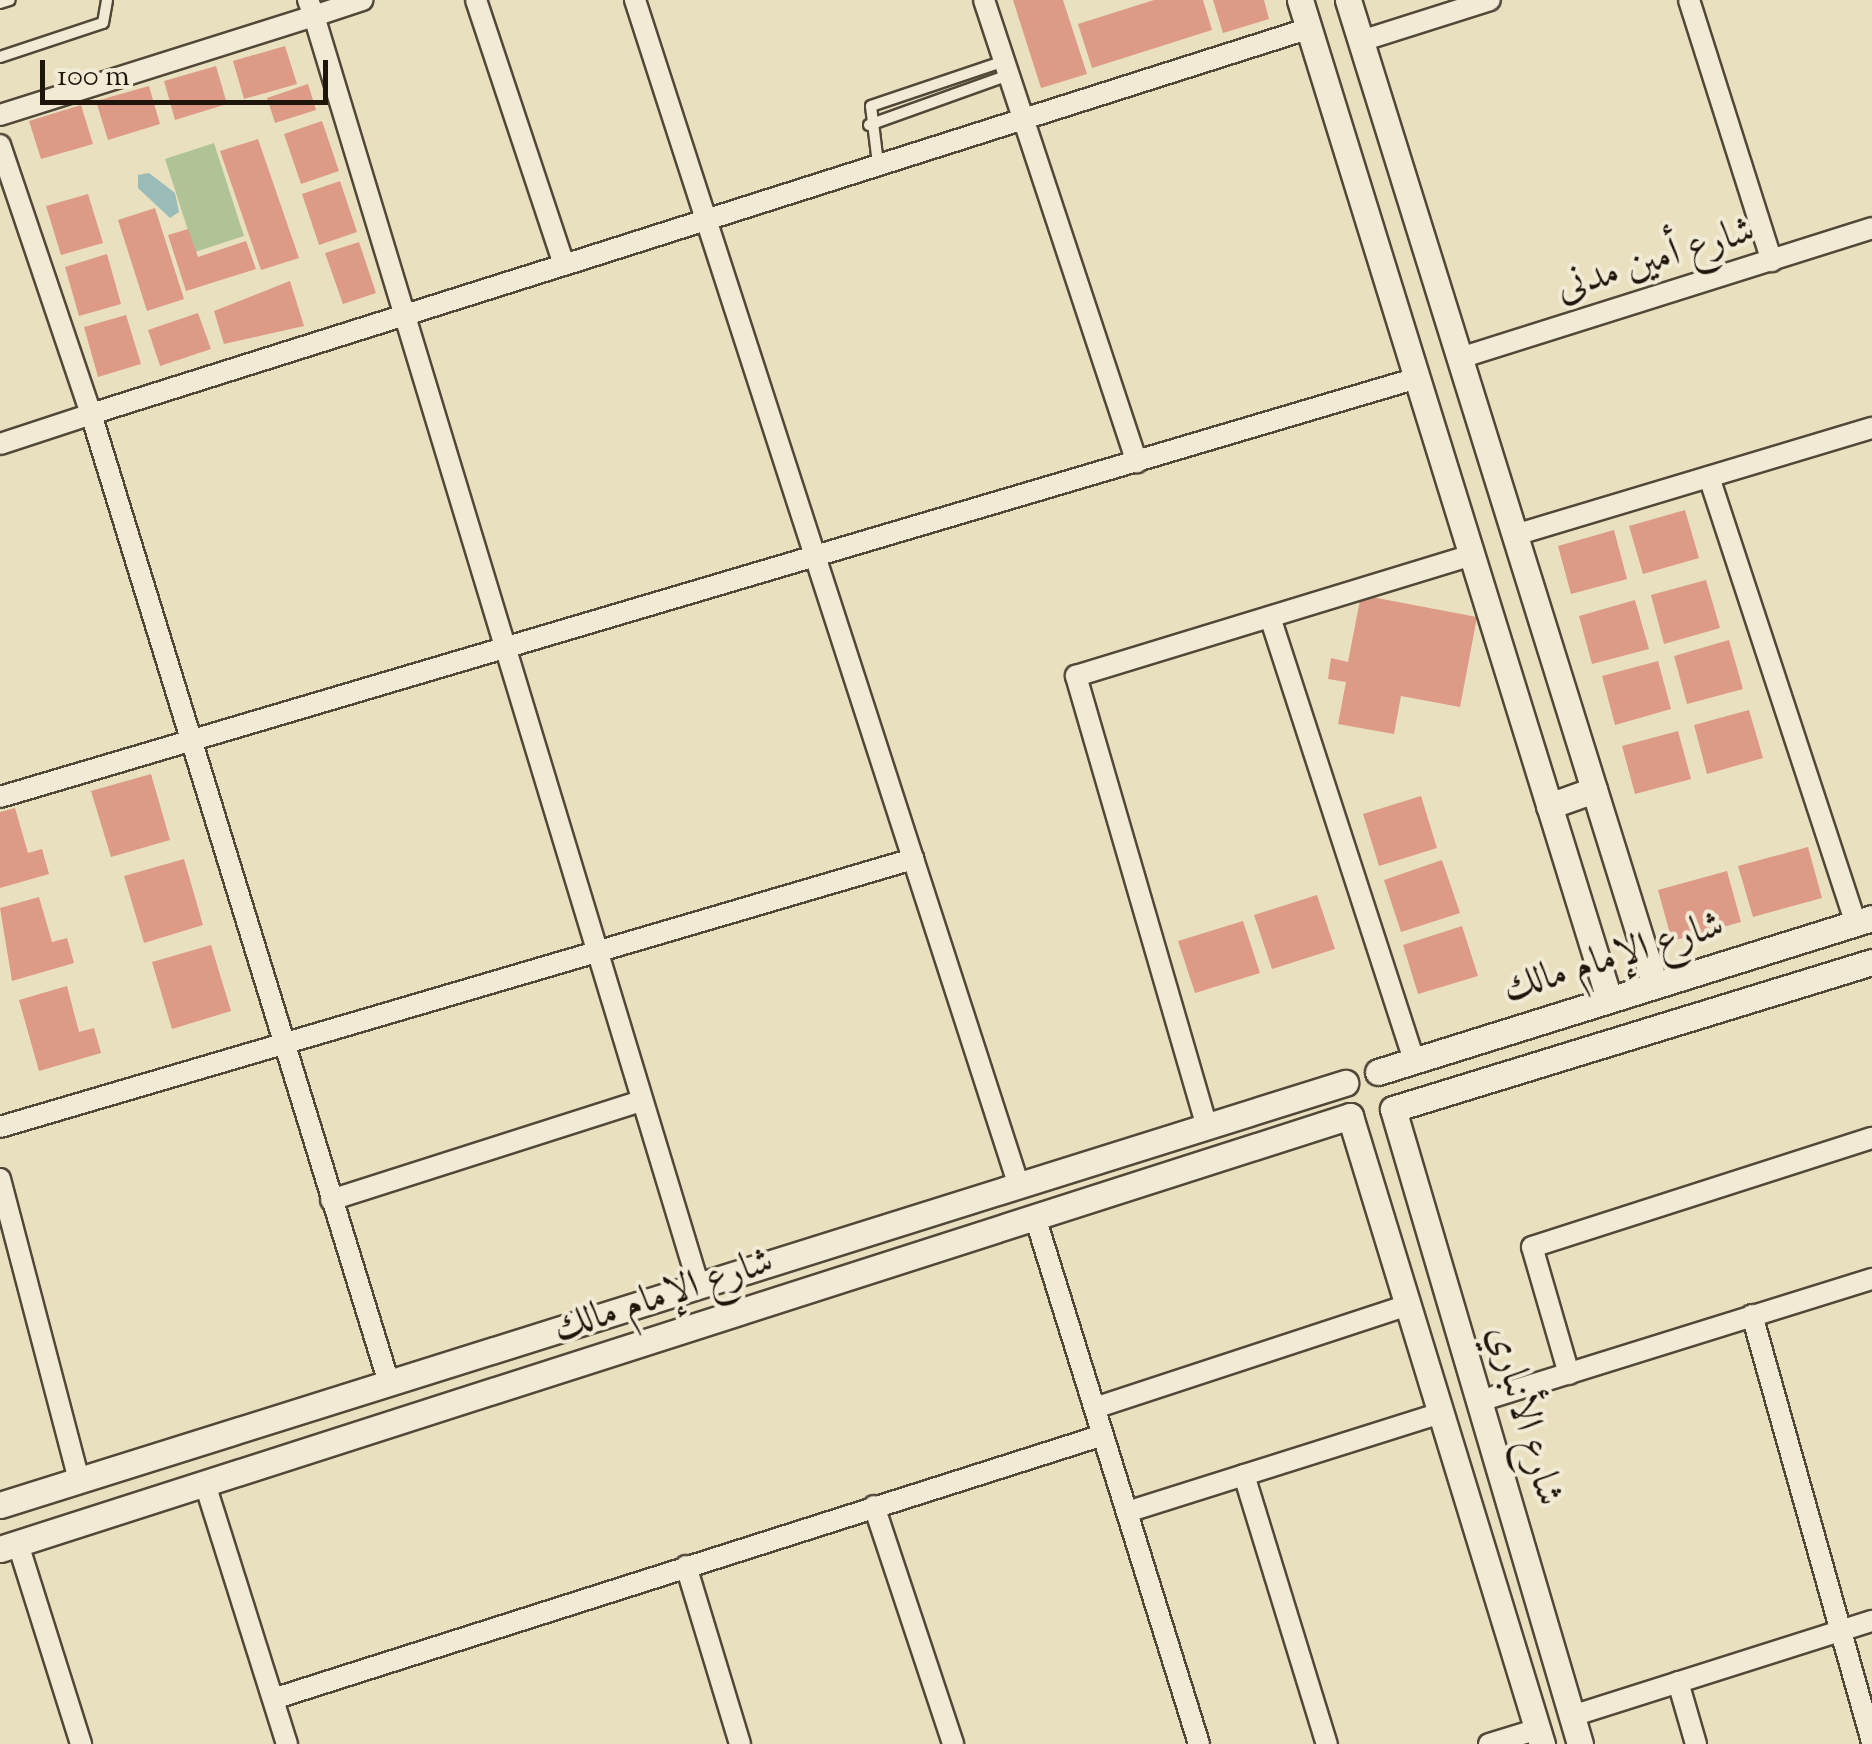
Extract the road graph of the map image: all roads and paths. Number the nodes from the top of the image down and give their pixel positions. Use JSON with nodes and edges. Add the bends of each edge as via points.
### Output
{"nodes":[{"id":1,"x":10,"y":0,"type":"edge"},
{"id":2,"x":107,"y":0,"type":"edge"},
{"id":3,"x":362,"y":0,"type":"edge"},
{"id":4,"x":476,"y":0,"type":"edge"},
{"id":5,"x":634,"y":0,"type":"edge"},
{"id":6,"x":984,"y":0,"type":"edge"},
{"id":7,"x":1300,"y":0,"type":"edge"},
{"id":8,"x":1348,"y":0,"type":"edge"},
{"id":9,"x":1490,"y":0,"type":"edge"},
{"id":10,"x":1689,"y":0,"type":"edge"},
{"id":11,"x":0,"y":3,"type":"edge"},
{"id":12,"x":311,"y":8,"type":"edge"},
{"id":13,"x":1310,"y":28,"type":"junction"},
{"id":14,"x":1361,"y":41,"type":"junction"},
{"id":15,"x":0,"y":57,"type":"edge"},
{"id":16,"x":1007,"y":68,"type":"junction"},
{"id":17,"x":0,"y":115,"type":"edge"},
{"id":18,"x":1025,"y":119,"type":"junction"},
{"id":19,"x":869,"y":125,"type":"junction"},
{"id":20,"x":0,"y":145,"type":"edge"},
{"id":21,"x":878,"y":165,"type":"junction"},
{"id":22,"x":1404,"y":179,"type":"junction"},
{"id":23,"x":1361,"y":195,"type":"junction"},
{"id":24,"x":706,"y":220,"type":"junction"},
{"id":25,"x":1872,"y":228,"type":"edge"},
{"id":26,"x":1772,"y":261,"type":"junction"},
{"id":27,"x":564,"y":265,"type":"junction"},
{"id":28,"x":403,"y":319,"type":"junction"},
{"id":29,"x":1460,"y":358,"type":"junction"},
{"id":30,"x":1417,"y":378,"type":"junction"},
{"id":31,"x":91,"y":414,"type":"junction"},
{"id":32,"x":1872,"y":428,"type":"edge"},
{"id":33,"x":0,"y":444,"type":"edge"},
{"id":34,"x":1137,"y":462,"type":"junction"},
{"id":35,"x":1710,"y":477,"type":"junction"},
{"id":36,"x":1515,"y":536,"type":"junction"},
{"id":37,"x":1471,"y":554,"type":"junction"},
{"id":38,"x":815,"y":559,"type":"junction"},
{"id":39,"x":1270,"y":617,"type":"junction"},
{"id":40,"x":504,"y":653,"type":"junction"},
{"id":41,"x":189,"y":748,"type":"junction"},
{"id":42,"x":1594,"y":790,"type":"junction"},
{"id":43,"x":0,"y":797,"type":"edge"},
{"id":44,"x":1549,"y":806,"type":"junction"},
{"id":45,"x":912,"y":859,"type":"junction"},
{"id":46,"x":1864,"y":920,"type":"edge"},
{"id":47,"x":597,"y":954,"type":"junction"},
{"id":48,"x":1872,"y":962,"type":"edge"},
{"id":49,"x":1655,"y":985,"type":"junction"},
{"id":50,"x":1609,"y":1000,"type":"junction"},
{"id":51,"x":284,"y":1048,"type":"junction"},
{"id":52,"x":1414,"y":1060,"type":"junction"},
{"id":53,"x":1378,"y":1072,"type":"junction"},
{"id":54,"x":1346,"y":1083,"type":"junction"},
{"id":55,"x":642,"y":1102,"type":"junction"},
{"id":56,"x":1394,"y":1108,"type":"junction"},
{"id":57,"x":1350,"y":1116,"type":"junction"},
{"id":58,"x":0,"y":1127,"type":"edge"},
{"id":59,"x":1207,"y":1127,"type":"junction"},
{"id":60,"x":1872,"y":1138,"type":"edge"},
{"id":61,"x":0,"y":1179,"type":"edge"},
{"id":62,"x":1019,"y":1186,"type":"junction"},
{"id":63,"x":332,"y":1200,"type":"junction"},
{"id":64,"x":1035,"y":1217,"type":"junction"},
{"id":65,"x":1872,"y":1279,"type":"edge"},
{"id":66,"x":699,"y":1286,"type":"junction"},
{"id":67,"x":1408,"y":1305,"type":"junction"},
{"id":68,"x":1752,"y":1315,"type":"junction"},
{"id":69,"x":543,"y":1335,"type":"junction"},
{"id":70,"x":554,"y":1372,"type":"junction"},
{"id":71,"x":1569,"y":1374,"type":"junction"},
{"id":72,"x":389,"y":1383,"type":"junction"},
{"id":73,"x":1480,"y":1401,"type":"junction"},
{"id":74,"x":1094,"y":1408,"type":"junction"},
{"id":75,"x":1442,"y":1414,"type":"junction"},
{"id":76,"x":1103,"y":1436,"type":"junction"},
{"id":77,"x":1244,"y":1475,"type":"junction"},
{"id":78,"x":79,"y":1480,"type":"junction"},
{"id":79,"x":205,"y":1484,"type":"junction"},
{"id":80,"x":0,"y":1505,"type":"edge"},
{"id":81,"x":874,"y":1506,"type":"junction"},
{"id":82,"x":1127,"y":1512,"type":"junction"},
{"id":83,"x":9,"y":1546,"type":"edge"},
{"id":84,"x":686,"y":1566,"type":"junction"},
{"id":85,"x":1872,"y":1621,"type":"edge"},
{"id":86,"x":1837,"y":1632,"type":"junction"},
{"id":87,"x":1678,"y":1682,"type":"junction"},
{"id":88,"x":273,"y":1700,"type":"junction"},
{"id":89,"x":1572,"y":1716,"type":"junction"},
{"id":90,"x":1540,"y":1737,"type":"edge"},
{"id":91,"x":1872,"y":1742,"type":"edge"},
{"id":92,"x":82,"y":1744,"type":"edge"},
{"id":93,"x":287,"y":1744,"type":"edge"},
{"id":94,"x":740,"y":1744,"type":"edge"},
{"id":95,"x":953,"y":1744,"type":"edge"},
{"id":96,"x":1199,"y":1744,"type":"edge"},
{"id":97,"x":1328,"y":1744,"type":"edge"},
{"id":98,"x":1489,"y":1744,"type":"edge"},
{"id":99,"x":1580,"y":1744,"type":"edge"},
{"id":100,"x":1696,"y":1744,"type":"edge"}],
"edges":[{"from":1,"to":11,"type":"lane"},
{"from":2,"to":15,"type":"lane","via":[[103,22]]},
{"from":3,"to":12,"type":"street"},
{"from":4,"to":27,"type":"street"},
{"from":5,"to":24,"type":"street"},
{"from":6,"to":16,"type":"street"},
{"from":7,"to":13,"type":"street"},
{"from":8,"to":14,"type":"street"},
{"from":9,"to":14,"type":"street"},
{"from":10,"to":26,"type":"street"},
{"from":12,"to":17,"type":"street"},
{"from":12,"to":28,"type":"street"},
{"from":13,"to":18,"type":"street"},
{"from":13,"to":23,"type":"street"},
{"from":14,"to":22,"type":"street"},
{"from":16,"to":18,"type":"street"},
{"from":16,"to":19,"type":"lane"},
{"from":16,"to":19,"type":"lane","via":[[872,106]]},
{"from":18,"to":21,"type":"street"},
{"from":18,"to":34,"type":"street"},
{"from":19,"to":21,"type":"lane"},
{"from":20,"to":31,"type":"street"},
{"from":21,"to":24,"type":"street"},
{"from":22,"to":23,"type":"street"},
{"from":22,"to":29,"type":"street"},
{"from":23,"to":30,"type":"street"},
{"from":24,"to":27,"type":"street"},
{"from":24,"to":38,"type":"street"},
{"from":25,"to":26,"type":"street","name":"شارع أمين مدنى"},
{"from":26,"to":29,"type":"street","name":"شارع أمين مدنى"},
{"from":27,"to":28,"type":"street"},
{"from":28,"to":31,"type":"street"},
{"from":28,"to":40,"type":"street"},
{"from":29,"to":36,"type":"street"},
{"from":30,"to":34,"type":"street"},
{"from":30,"to":37,"type":"street"},
{"from":31,"to":33,"type":"street"},
{"from":31,"to":41,"type":"street"},
{"from":32,"to":35,"type":"street"},
{"from":34,"to":38,"type":"street"},
{"from":35,"to":36,"type":"street"},
{"from":35,"to":46,"type":"street"},
{"from":36,"to":42,"type":"street"},
{"from":37,"to":39,"type":"street"},
{"from":37,"to":44,"type":"street"},
{"from":38,"to":40,"type":"street"},
{"from":38,"to":45,"type":"street"},
{"from":39,"to":52,"type":"street"},
{"from":39,"to":59,"type":"street","via":[[1076,676]]},
{"from":40,"to":41,"type":"street"},
{"from":40,"to":47,"type":"street"},
{"from":41,"to":43,"type":"street"},
{"from":41,"to":51,"type":"street"},
{"from":42,"to":44,"type":"street"},
{"from":42,"to":49,"type":"street"},
{"from":44,"to":50,"type":"street"},
{"from":45,"to":47,"type":"street"},
{"from":45,"to":62,"type":"street"},
{"from":46,"to":49,"type":"street","name":"شارع الإمام مالك"},
{"from":47,"to":51,"type":"street"},
{"from":47,"to":55,"type":"street"},
{"from":48,"to":56,"type":"street","name":"شارع الإمام مالك"},
{"from":49,"to":50,"type":"street","name":"شارع الإمام مالك"},
{"from":50,"to":52,"type":"street","name":"شارع الإمام مالك"},
{"from":51,"to":58,"type":"street"},
{"from":51,"to":63,"type":"street"},
{"from":52,"to":53,"type":"street","name":"شارع الإمام مالك"},
{"from":53,"to":54,"type":"street"},
{"from":53,"to":56,"type":"street","via":[[1392,1083]]},
{"from":54,"to":57,"type":"street"},
{"from":54,"to":59,"type":"street","name":"شارع الإمام مالك"},
{"from":55,"to":63,"type":"street"},
{"from":55,"to":66,"type":"street"},
{"from":56,"to":57,"type":"street","via":[[1374,1123]]},
{"from":56,"to":73,"type":"street","name":"شارع الأنباري"},
{"from":57,"to":64,"type":"street","name":"شارع الإمام مالك"},
{"from":57,"to":67,"type":"street","name":"شارع الأنباري"},
{"from":59,"to":62,"type":"street","name":"شارع الإمام مالك"},
{"from":60,"to":71,"type":"street","via":[[1532,1247]]},
{"from":61,"to":78,"type":"street"},
{"from":62,"to":66,"type":"street","name":"شارع الإمام مالك"},
{"from":63,"to":72,"type":"street"},
{"from":64,"to":70,"type":"street","name":"شارع الإمام مالك"},
{"from":64,"to":74,"type":"street"},
{"from":65,"to":68,"type":"street"},
{"from":66,"to":69,"type":"street","name":"شارع الإمام مالك"},
{"from":67,"to":74,"type":"street"},
{"from":67,"to":75,"type":"street","name":"شارع الأنباري"},
{"from":68,"to":71,"type":"street"},
{"from":68,"to":86,"type":"street"},
{"from":69,"to":70,"type":"street"},
{"from":69,"to":72,"type":"street","name":"شارع الإمام مالك"},
{"from":70,"to":79,"type":"street","name":"شارع الإمام مالك"},
{"from":71,"to":73,"type":"street"},
{"from":72,"to":78,"type":"street","name":"شارع الإمام مالك"},
{"from":73,"to":89,"type":"street","name":"شارع الأنباري"},
{"from":74,"to":76,"type":"street"},
{"from":75,"to":77,"type":"street"},
{"from":75,"to":90,"type":"street","name":"شارع الأنباري"},
{"from":76,"to":81,"type":"street"},
{"from":76,"to":82,"type":"street"},
{"from":77,"to":82,"type":"street"},
{"from":77,"to":97,"type":"street"},
{"from":78,"to":80,"type":"street","name":"شارع الإمام مالك"},
{"from":79,"to":83,"type":"street","name":"شارع الإمام مالك"},
{"from":79,"to":88,"type":"street"},
{"from":81,"to":84,"type":"street"},
{"from":81,"to":95,"type":"street"},
{"from":82,"to":96,"type":"street"},
{"from":83,"to":92,"type":"street"},
{"from":84,"to":88,"type":"street"},
{"from":84,"to":94,"type":"street"},
{"from":85,"to":86,"type":"street"},
{"from":86,"to":87,"type":"street"},
{"from":86,"to":91,"type":"street"},
{"from":87,"to":89,"type":"street"},
{"from":87,"to":100,"type":"street"},
{"from":88,"to":93,"type":"street"},
{"from":89,"to":99,"type":"street","name":"شارع الأنباري"},
{"from":90,"to":98,"type":"street"}]}
